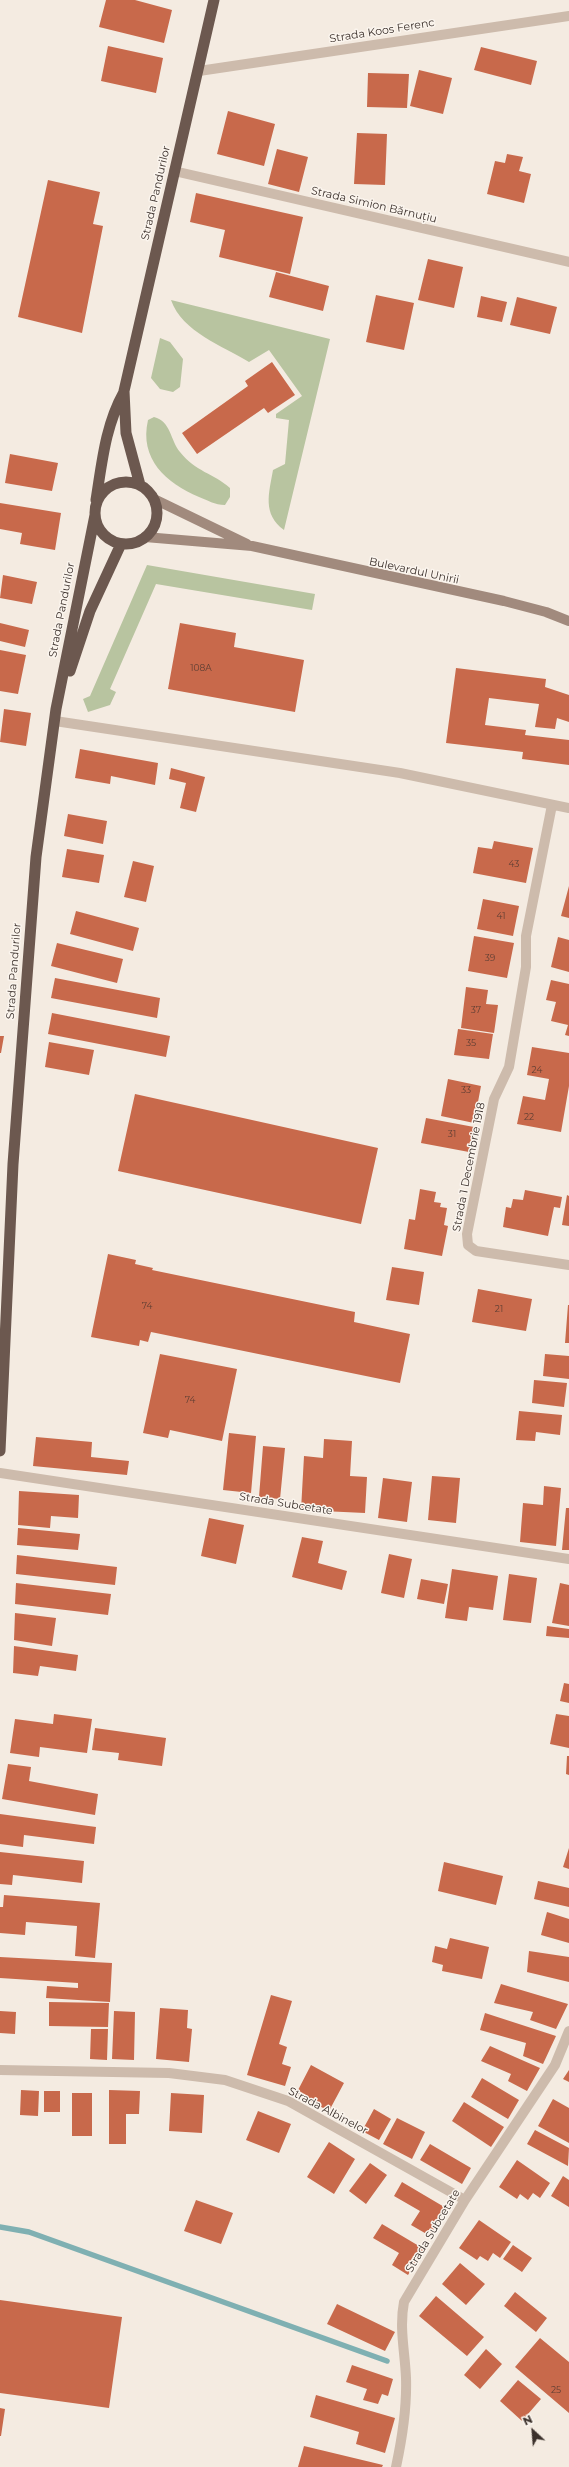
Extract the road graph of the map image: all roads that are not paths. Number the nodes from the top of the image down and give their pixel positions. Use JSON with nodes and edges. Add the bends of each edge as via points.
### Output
{"nodes":[{"id":1,"x":214,"y":0,"type":"edge"},
{"id":2,"x":569,"y":16,"type":"edge"},
{"id":3,"x":199,"y":71,"type":"junction"},
{"id":4,"x":174,"y":171,"type":"junction"},
{"id":5,"x":569,"y":262,"type":"edge"},
{"id":6,"x":124,"y":391,"type":"junction"},
{"id":7,"x":140,"y":485,"type":"junction"},
{"id":8,"x":154,"y":499,"type":"junction"},
{"id":9,"x":95,"y":510,"type":"junction"},
{"id":10,"x":145,"y":537,"type":"junction"},
{"id":11,"x":121,"y":544,"type":"junction"},
{"id":12,"x":252,"y":546,"type":"junction"},
{"id":13,"x":569,"y":621,"type":"edge"},
{"id":14,"x":56,"y":709,"type":"junction"},
{"id":15,"x":55,"y":721,"type":"junction"},
{"id":16,"x":552,"y":805,"type":"junction"},
{"id":17,"x":569,"y":808,"type":"edge"},
{"id":18,"x":569,"y":1265,"type":"edge"},
{"id":19,"x":0,"y":1451,"type":"edge"},
{"id":20,"x":0,"y":1473,"type":"edge"},
{"id":21,"x":569,"y":1559,"type":"edge"},
{"id":22,"x":569,"y":2031,"type":"edge"},
{"id":23,"x":0,"y":2070,"type":"edge"},
{"id":24,"x":465,"y":2200,"type":"junction"},
{"id":25,"x":396,"y":2467,"type":"edge"}],
"edges":[{"from":1,"to":3,"type":"highway","name":"Strada Pandurilor"},
{"from":2,"to":3,"type":"street","name":"Strada Koos Ferenc"},
{"from":3,"to":4,"type":"highway","name":"Strada Pandurilor"},
{"from":4,"to":5,"type":"street","name":"Strada Simion Bărnuțiu"},
{"from":4,"to":6,"type":"highway","name":"Strada Pandurilor"},
{"from":6,"to":7,"type":"highway","name":"Strada Pandurilor","via":[[126,433]]},
{"from":6,"to":9,"type":"highway","name":"Strada Pandurilor","via":[[108,430]]},
{"from":7,"to":8,"type":"highway"},
{"from":7,"to":9,"type":"highway","via":[[122,482],[113,484],[102,493]]},
{"from":8,"to":10,"type":"highway","via":[[156,519]]},
{"from":8,"to":12,"type":"main road","name":"Bulevardul Unirii"},
{"from":9,"to":11,"type":"highway","via":[[97,525],[103,534]]},
{"from":9,"to":14,"type":"highway","name":"Strada Pandurilor"},
{"from":10,"to":11,"type":"highway"},
{"from":10,"to":12,"type":"main road","name":"Bulevardul Unirii"},
{"from":11,"to":14,"type":"highway","name":"Strada Pandurilor","via":[[90,611]]},
{"from":12,"to":13,"type":"main road","name":"Bulevardul Unirii","via":[[504,601]]},
{"from":14,"to":15,"type":"highway","name":"Strada Pandurilor"},
{"from":15,"to":16,"type":"street","via":[[400,773]]},
{"from":15,"to":19,"type":"highway","name":"Strada Pandurilor","via":[[41,812],[32,904],[13,1164]]},
{"from":16,"to":17,"type":"street"},
{"from":16,"to":18,"type":"street","name":"Strada 1 Decembrie 1918","via":[[526,936],[526,967],[509,1067],[494,1099],[467,1234],[468,1245],[476,1251]]},
{"from":20,"to":21,"type":"street","name":"Strada Subcetate"},
{"from":22,"to":24,"type":"street","name":"Strada Subcetate","via":[[555,2065]]},
{"from":23,"to":24,"type":"street","name":"Strada Albinelor","via":[[169,2073],[225,2080],[288,2101]]},
{"from":24,"to":25,"type":"street","name":"Strada Subcetate","via":[[404,2302],[400,2319],[406,2380],[401,2444]]}]}
